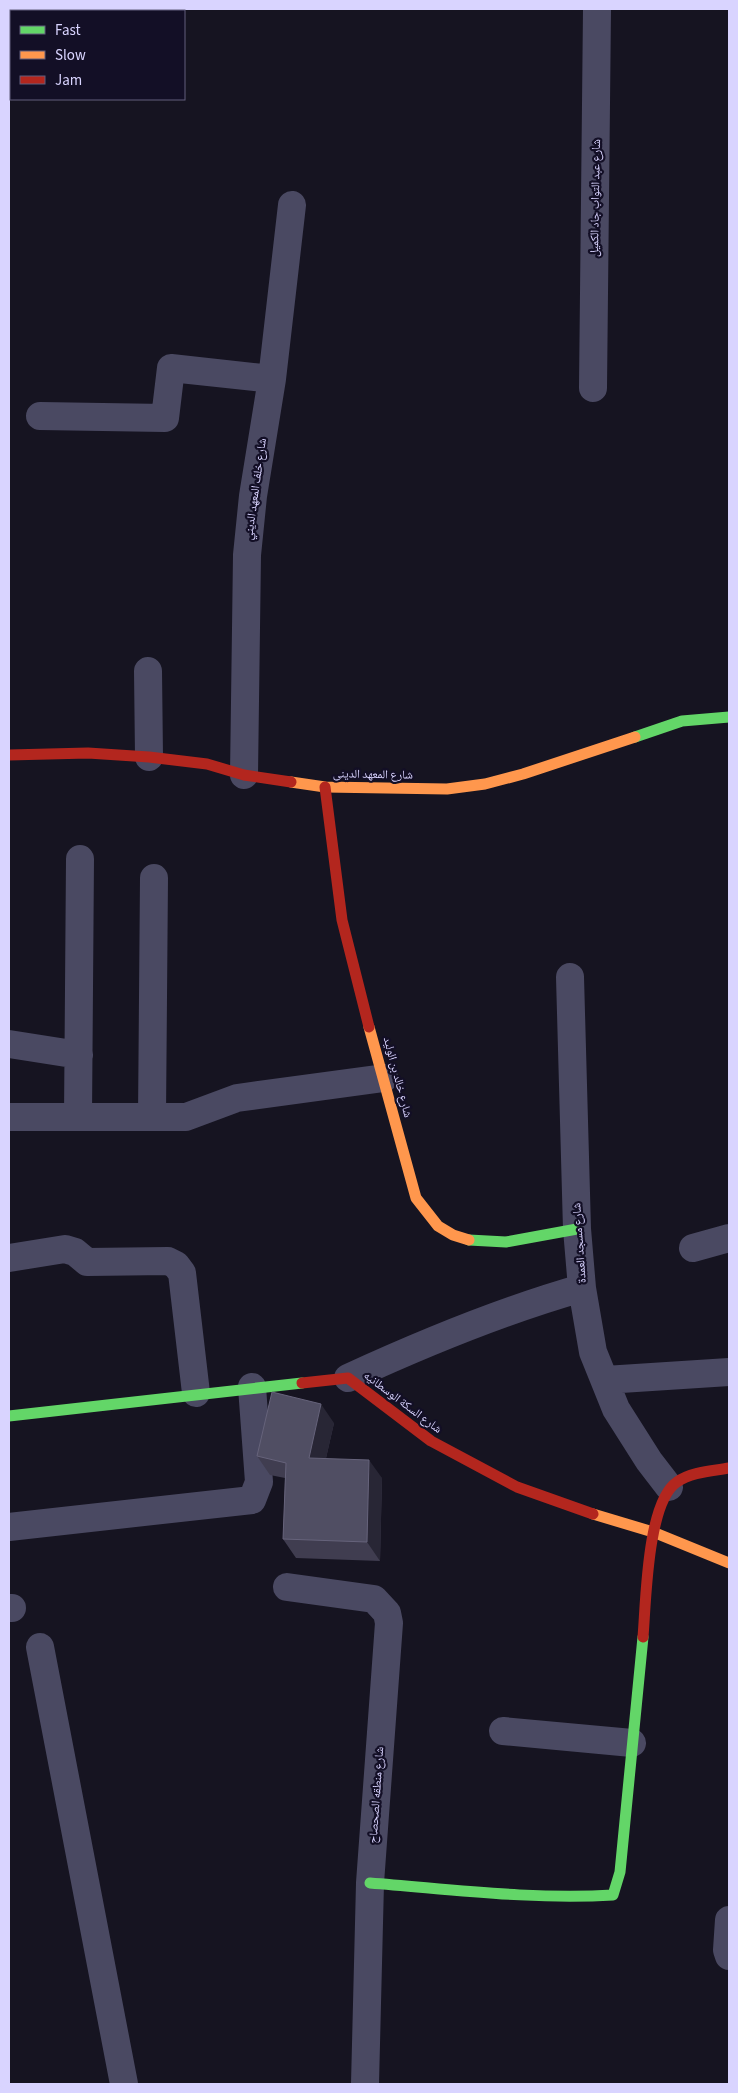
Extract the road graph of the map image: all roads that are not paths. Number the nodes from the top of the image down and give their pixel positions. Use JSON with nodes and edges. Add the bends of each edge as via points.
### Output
{"nodes":[{"id":1,"x":597,"y":9,"type":"edge"},
{"id":2,"x":292,"y":205,"type":"dead end"},
{"id":3,"x":272,"y":379,"type":"junction"},
{"id":4,"x":593,"y":388,"type":"dead end"},
{"id":5,"x":40,"y":416,"type":"dead end"},
{"id":6,"x":148,"y":671,"type":"dead end"},
{"id":7,"x":729,"y":717,"type":"edge"},
{"id":8,"x":9,"y":755,"type":"edge"},
{"id":9,"x":149,"y":757,"type":"junction"},
{"id":10,"x":244,"y":775,"type":"junction"},
{"id":11,"x":325,"y":787,"type":"junction"},
{"id":12,"x":80,"y":859,"type":"dead end"},
{"id":13,"x":154,"y":878,"type":"dead end"},
{"id":14,"x":570,"y":977,"type":"dead end"},
{"id":15,"x":9,"y":1044,"type":"edge"},
{"id":16,"x":79,"y":1055,"type":"junction"},
{"id":17,"x":384,"y":1078,"type":"junction"},
{"id":18,"x":9,"y":1117,"type":"edge"},
{"id":19,"x":78,"y":1117,"type":"junction"},
{"id":20,"x":152,"y":1117,"type":"junction"},
{"id":21,"x":577,"y":1229,"type":"junction"},
{"id":22,"x":729,"y":1238,"type":"edge"},
{"id":23,"x":693,"y":1248,"type":"dead end"},
{"id":24,"x":9,"y":1258,"type":"edge"},
{"id":25,"x":582,"y":1288,"type":"junction"},
{"id":26,"x":729,"y":1372,"type":"edge"},
{"id":27,"x":348,"y":1378,"type":"junction"},
{"id":28,"x":605,"y":1380,"type":"junction"},
{"id":29,"x":252,"y":1387,"type":"junction"},
{"id":30,"x":196,"y":1393,"type":"junction"},
{"id":31,"x":9,"y":1416,"type":"edge"},
{"id":32,"x":729,"y":1468,"type":"edge"},
{"id":33,"x":669,"y":1488,"type":"junction"},
{"id":34,"x":9,"y":1526,"type":"edge"},
{"id":35,"x":653,"y":1532,"type":"junction"},
{"id":36,"x":729,"y":1563,"type":"edge"},
{"id":37,"x":287,"y":1587,"type":"dead end"},
{"id":38,"x":40,"y":1647,"type":"dead end"},
{"id":39,"x":503,"y":1731,"type":"dead end"},
{"id":40,"x":632,"y":1743,"type":"junction"},
{"id":41,"x":370,"y":1883,"type":"junction"},
{"id":42,"x":729,"y":1920,"type":"edge"},
{"id":43,"x":729,"y":1956,"type":"edge"},
{"id":44,"x":124,"y":2084,"type":"edge"},
{"id":45,"x":365,"y":2084,"type":"edge"}],
"edges":[{"from":1,"to":4,"type":"street","name":"شارع عبد التواب جاد الكميل"},
{"from":2,"to":3,"type":"street","name":"شارع خلف المعهد الديني"},
{"from":3,"to":5,"type":"street","via":[[171,368],[166,418]]},
{"from":3,"to":10,"type":"street","name":"شارع خلف المعهد الديني","via":[[247,555]]},
{"from":6,"to":9,"type":"street"},
{"from":7,"to":11,"type":"street","name":"شارع المعهد الدينى","via":[[682,720],[485,784],[447,789]]},
{"from":8,"to":9,"type":"street","name":"شارع المعهد الدينى","via":[[88,753]]},
{"from":9,"to":10,"type":"street","name":"شارع المعهد الدينى","via":[[207,764]]},
{"from":10,"to":11,"type":"street","name":"شارع المعهد الدينى"},
{"from":11,"to":17,"type":"street","name":"شارع خالد بن الوليد","via":[[342,920]]},
{"from":12,"to":16,"type":"street"},
{"from":13,"to":20,"type":"street"},
{"from":14,"to":21,"type":"street","name":"شارع مسجد العمدة"},
{"from":15,"to":16,"type":"street"},
{"from":16,"to":19,"type":"street"},
{"from":17,"to":20,"type":"street","via":[[237,1098],[186,1117]]},
{"from":17,"to":21,"type":"street","name":"شارع خالد بن الوليد","via":[[416,1198],[438,1226],[470,1242],[504,1242]]},
{"from":18,"to":19,"type":"street"},
{"from":19,"to":20,"type":"street"},
{"from":21,"to":25,"type":"street","name":"شارع مسجد العمدة"},
{"from":22,"to":23,"type":"street"},
{"from":24,"to":30,"type":"street","via":[[65,1249],[88,1262],[168,1261],[176,1265],[182,1273]]},
{"from":25,"to":27,"type":"street","via":[[440,1338]]},
{"from":25,"to":28,"type":"street","name":"شارع مسجد العمدة","via":[[593,1352]]},
{"from":26,"to":28,"type":"street"},
{"from":27,"to":29,"type":"street","name":"شارع السكة الوسطانيه"},
{"from":27,"to":35,"type":"street","name":"شارع السكة الوسطانيه","via":[[431,1441],[517,1487],[563,1505]]},
{"from":28,"to":33,"type":"street","name":"شارع مسجد العمدة","via":[[616,1409]]},
{"from":29,"to":30,"type":"street","name":"شارع السكة الوسطانيه"},
{"from":29,"to":34,"type":"street","via":[[259,1482],[252,1500]]},
{"from":30,"to":31,"type":"street","name":"شارع السكة الوسطانيه"},
{"from":32,"to":33,"type":"street","via":[[685,1476]]},
{"from":33,"to":35,"type":"street","via":[[660,1505]]},
{"from":35,"to":36,"type":"street","name":"شارع السكة الوسطانيه"},
{"from":35,"to":40,"type":"street"},
{"from":37,"to":41,"type":"street","name":"شارع منطقه الصحصاح","via":[[374,1598],[387,1613],[389,1623]]},
{"from":38,"to":44,"type":"street"},
{"from":39,"to":40,"type":"street"},
{"from":40,"to":41,"type":"street","via":[[620,1872],[618,1886],[612,1895],[517,1894]]},
{"from":41,"to":45,"type":"street","name":"شارع منطقه الصحصاح"},
{"from":42,"to":43,"type":"street"}]}
